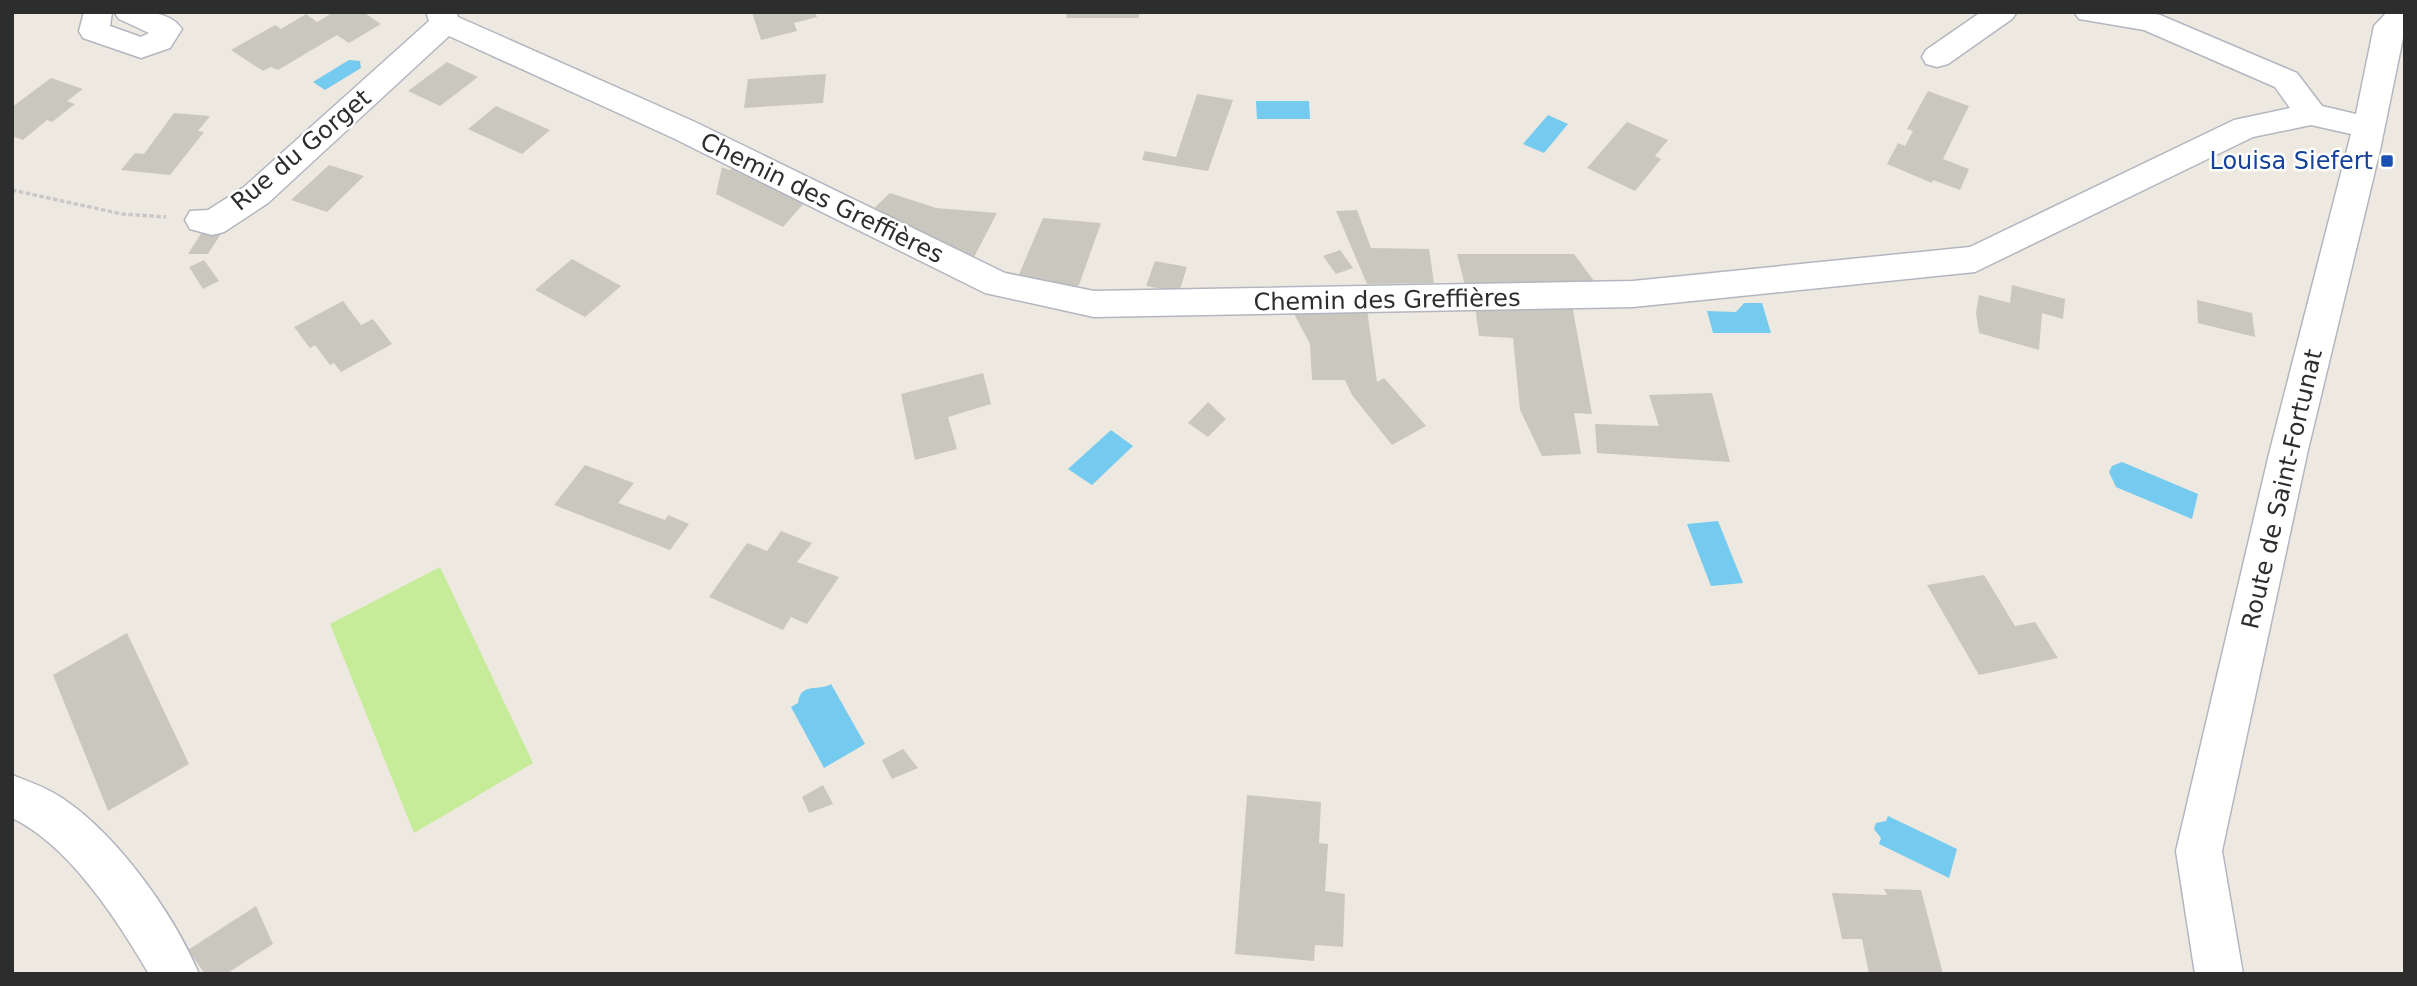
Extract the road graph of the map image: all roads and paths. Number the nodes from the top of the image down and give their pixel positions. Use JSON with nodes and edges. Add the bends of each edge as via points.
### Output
{"nodes":[{"id":1,"x":130,"y":12,"type":"edge"},
{"id":2,"x":2002,"y":12,"type":"edge"},
{"id":3,"x":2089,"y":12,"type":"edge"},
{"id":4,"x":100,"y":13,"type":"edge"},
{"id":5,"x":2386,"y":17,"type":"edge"},
{"id":6,"x":443,"y":18,"type":"edge"},
{"id":7,"x":1937,"y":57,"type":"dead end"},
{"id":8,"x":2311,"y":114,"type":"junction"},
{"id":9,"x":2367,"y":127,"type":"junction"},
{"id":10,"x":12,"y":190,"type":"edge"},
{"id":11,"x":202,"y":220,"type":"joint"},
{"id":12,"x":12,"y":796,"type":"edge"},
{"id":13,"x":175,"y":974,"type":"edge"},
{"id":14,"x":2219,"y":974,"type":"edge"}],
"edges":[{"from":1,"to":4,"type":"street","via":[[167,29],[159,41],[141,48],[94,31]]},
{"from":2,"to":7,"type":"street"},
{"from":3,"to":8,"type":"street","via":[[2150,22],[2286,80]]},
{"from":5,"to":9,"type":"street","name":"Route de Saint-Fortunat"},
{"from":6,"to":8,"type":"street","name":"Chemin des Greffières","via":[[997,284],[1094,304],[1633,294],[1975,259],[2245,128]]},
{"from":6,"to":11,"type":"street","name":"Rue du Gorget","via":[[256,195],[212,223]]},
{"from":8,"to":9,"type":"street","name":"Chemin des Greffières"},
{"from":9,"to":14,"type":"street","name":"Route de Saint-Fortunat","via":[[2199,851]]},
{"from":10,"to":11,"type":"path","name":"Rue du Gorget","via":[[122,214]]},
{"from":12,"to":13,"type":"street","via":[[26,800],[86,846],[151,930]]}]}
